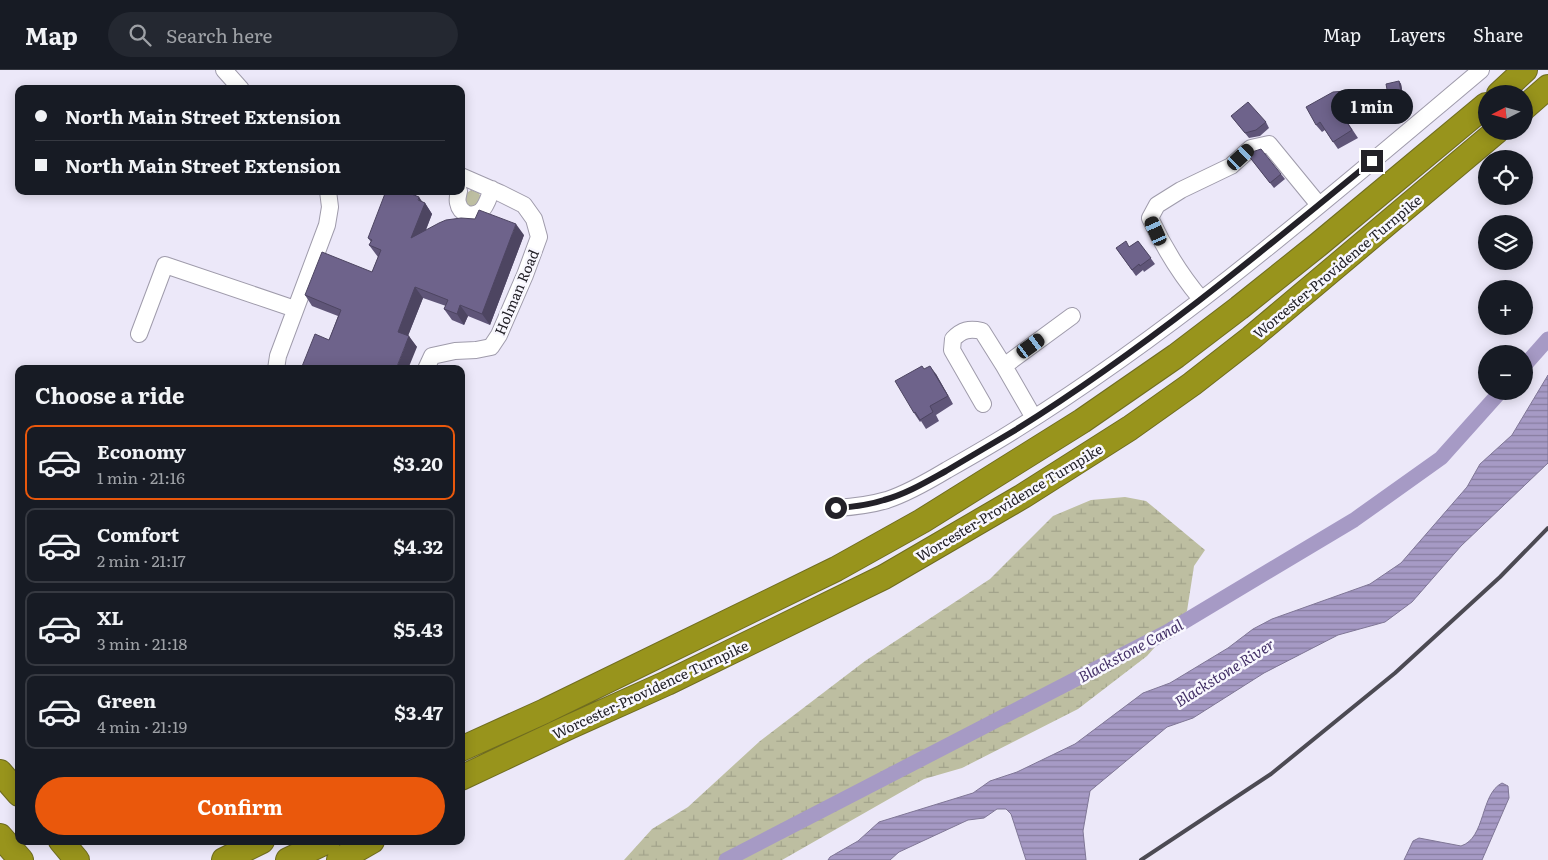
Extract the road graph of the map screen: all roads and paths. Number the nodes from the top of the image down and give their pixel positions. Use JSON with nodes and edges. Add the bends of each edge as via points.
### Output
{"nodes":[{"id":1,"x":224,"y":70,"type":"edge"},
{"id":2,"x":1481,"y":70,"type":"edge"},
{"id":3,"x":1525,"y":70,"type":"edge"},
{"id":4,"x":237,"y":85,"type":"edge"},
{"id":5,"x":1509,"y":85,"type":"edge"},
{"id":6,"x":1548,"y":87,"type":"edge"},
{"id":7,"x":1548,"y":91,"type":"edge"},
{"id":8,"x":1533,"y":101,"type":"edge"},
{"id":9,"x":1533,"y":102,"type":"edge"},
{"id":10,"x":1478,"y":112,"type":"edge"},
{"id":11,"x":1486,"y":140,"type":"edge"},
{"id":12,"x":465,"y":183,"type":"edge"},
{"id":13,"x":492,"y":189,"type":"junction"},
{"id":14,"x":328,"y":195,"type":"edge"},
{"id":15,"x":458,"y":195,"type":"edge"},
{"id":16,"x":1319,"y":205,"type":"junction"},
{"id":17,"x":1201,"y":299,"type":"junction"},
{"id":18,"x":295,"y":309,"type":"junction"},
{"id":19,"x":1072,"y":316,"type":"dead end"},
{"id":20,"x":139,"y":334,"type":"dead end"},
{"id":21,"x":277,"y":365,"type":"edge"},
{"id":22,"x":428,"y":365,"type":"edge"},
{"id":23,"x":1004,"y":366,"type":"junction"},
{"id":24,"x":984,"y":404,"type":"dead end"},
{"id":25,"x":1034,"y":418,"type":"junction"},
{"id":26,"x":836,"y":508,"type":"dead end"},
{"id":27,"x":667,"y":683,"type":"junction"},
{"id":28,"x":465,"y":747,"type":"edge"},
{"id":29,"x":0,"y":772,"type":"edge"},
{"id":30,"x":465,"y":776,"type":"edge"},
{"id":31,"x":15,"y":789,"type":"edge"},
{"id":32,"x":465,"y":794,"type":"edge"},
{"id":33,"x":0,"y":836,"type":"edge"},
{"id":34,"x":64,"y":845,"type":"edge"},
{"id":35,"x":254,"y":845,"type":"edge"},
{"id":36,"x":320,"y":845,"type":"edge"},
{"id":37,"x":365,"y":845,"type":"edge"},
{"id":38,"x":21,"y":860,"type":"edge"},
{"id":39,"x":77,"y":860,"type":"edge"},
{"id":40,"x":224,"y":860,"type":"edge"},
{"id":41,"x":288,"y":860,"type":"edge"},
{"id":42,"x":339,"y":860,"type":"edge"}],
"edges":[{"from":1,"to":4,"type":"street"},
{"from":2,"to":16,"type":"street"},
{"from":3,"to":5,"type":"highway"},
{"from":6,"to":8,"type":"highway"},
{"from":7,"to":9,"type":"highway"},
{"from":10,"to":28,"type":"highway","name":"Worcester-Providence Turnpike","via":[[1246,302],[1082,422],[922,521],[836,569]]},
{"from":11,"to":27,"type":"highway","name":"Worcester-Providence Turnpike","via":[[1251,338],[1130,428],[1023,496],[884,577]]},
{"from":12,"to":13,"type":"street","name":"Holman Road"},
{"from":13,"to":15,"type":"street","via":[[482,211],[474,215],[460,209]]},
{"from":13,"to":22,"type":"street","name":"Holman Road","via":[[524,205],[534,220],[539,237],[525,276],[491,347],[432,356]]},
{"from":14,"to":18,"type":"street","via":[[327,225]]},
{"from":16,"to":17,"type":"street"},
{"from":16,"to":17,"type":"street","via":[[1269,144],[1250,148],[1231,166],[1157,205],[1150,218],[1182,276]]},
{"from":17,"to":25,"type":"street"},
{"from":18,"to":20,"type":"street","via":[[165,265]]},
{"from":18,"to":21,"type":"street"},
{"from":19,"to":23,"type":"street"},
{"from":23,"to":24,"type":"street","via":[[982,332],[973,329],[962,331],[953,339],[952,350]]},
{"from":23,"to":25,"type":"street"},
{"from":25,"to":26,"type":"street","via":[[916,488],[886,500]]},
{"from":27,"to":30,"type":"highway","name":"Worcester-Providence Turnpike"},
{"from":27,"to":32,"type":"highway","via":[[607,724]]},
{"from":29,"to":31,"type":"highway"},
{"from":33,"to":38,"type":"highway"},
{"from":34,"to":39,"type":"highway"},
{"from":35,"to":40,"type":"highway"},
{"from":36,"to":41,"type":"highway"},
{"from":37,"to":42,"type":"highway"}]}
